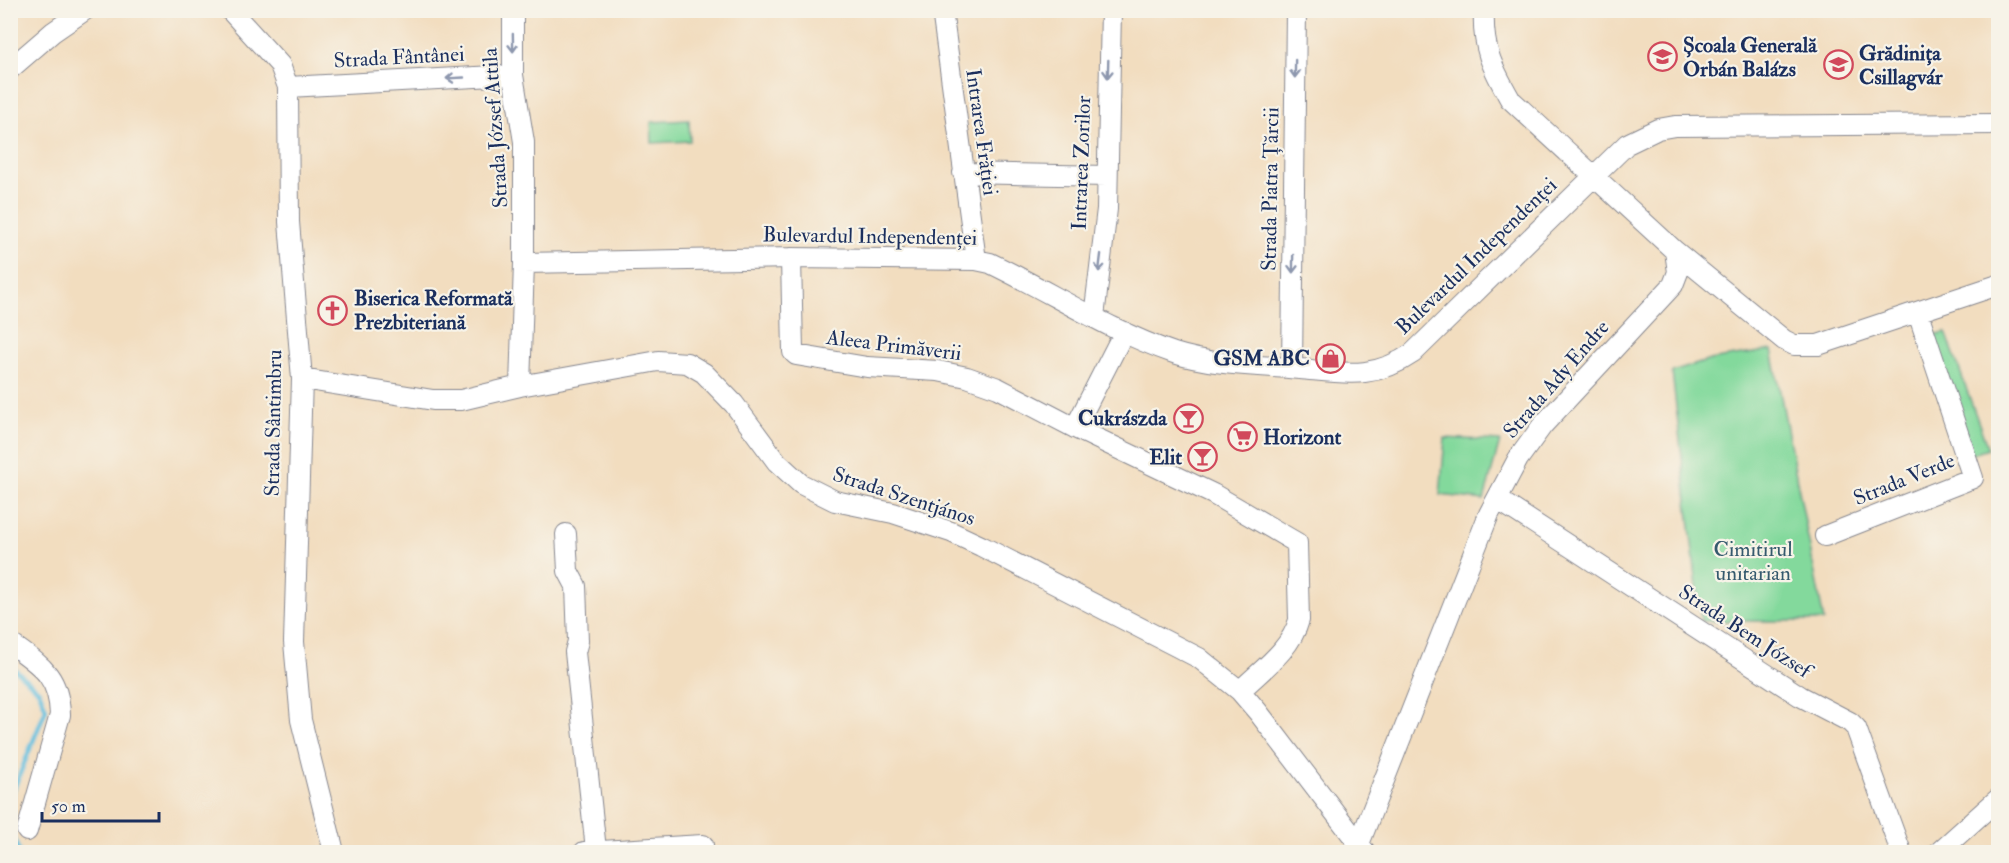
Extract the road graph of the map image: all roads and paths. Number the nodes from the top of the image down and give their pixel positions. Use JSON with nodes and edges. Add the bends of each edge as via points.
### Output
{"nodes":[{"id":1,"x":85,"y":10,"type":"edge"},
{"id":2,"x":230,"y":10,"type":"edge"},
{"id":3,"x":513,"y":10,"type":"edge"},
{"id":4,"x":942,"y":10,"type":"edge"},
{"id":5,"x":1111,"y":10,"type":"edge"},
{"id":6,"x":1296,"y":10,"type":"edge"},
{"id":7,"x":1484,"y":10,"type":"edge"},
{"id":8,"x":10,"y":69,"type":"edge"},
{"id":9,"x":513,"y":75,"type":"junction"},
{"id":10,"x":288,"y":87,"type":"junction"},
{"id":11,"x":1998,"y":124,"type":"edge"},
{"id":12,"x":963,"y":173,"type":"junction"},
{"id":13,"x":1107,"y":176,"type":"junction"},
{"id":14,"x":1592,"y":176,"type":"junction"},
{"id":15,"x":1676,"y":251,"type":"junction"},
{"id":16,"x":790,"y":258,"type":"junction"},
{"id":17,"x":976,"y":260,"type":"junction"},
{"id":18,"x":524,"y":263,"type":"junction"},
{"id":19,"x":1998,"y":285,"type":"edge"},
{"id":20,"x":1918,"y":313,"type":"junction"},
{"id":21,"x":1094,"y":317,"type":"junction"},
{"id":22,"x":1124,"y":332,"type":"junction"},
{"id":23,"x":1293,"y":368,"type":"junction"},
{"id":24,"x":302,"y":379,"type":"junction"},
{"id":25,"x":520,"y":386,"type":"junction"},
{"id":26,"x":1075,"y":428,"type":"junction"},
{"id":27,"x":1497,"y":499,"type":"junction"},
{"id":28,"x":566,"y":534,"type":"dead end"},
{"id":29,"x":1825,"y":536,"type":"dead end"},
{"id":30,"x":10,"y":643,"type":"edge"},
{"id":31,"x":1240,"y":691,"type":"junction"},
{"id":32,"x":1998,"y":799,"type":"edge"},
{"id":33,"x":27,"y":831,"type":"dead end"},
{"id":34,"x":703,"y":845,"type":"dead end"},
{"id":35,"x":1362,"y":848,"type":"edge"},
{"id":36,"x":590,"y":851,"type":"edge"},
{"id":37,"x":334,"y":852,"type":"edge"},
{"id":38,"x":1901,"y":852,"type":"edge"},
{"id":39,"x":1940,"y":852,"type":"edge"}],
"edges":[{"from":1,"to":8,"type":"street"},
{"from":2,"to":10,"type":"street","name":"Strada Sântimbru","via":[[280,64]]},
{"from":3,"to":9,"type":"street","name":"Strada József Attila","one_way":true},
{"from":4,"to":12,"type":"street","name":"Intrarea Frăției"},
{"from":5,"to":13,"type":"street","name":"Intrarea Zorilor","one_way":true},
{"from":6,"to":23,"type":"street","name":"Strada Piatra Țărcii","one_way":true},
{"from":7,"to":14,"type":"street","via":[[1484,42],[1510,99]]},
{"from":9,"to":10,"type":"street","name":"Strada Fântânei","one_way":true},
{"from":9,"to":18,"type":"street","name":"Strada József Attila","via":[[524,142]]},
{"from":10,"to":24,"type":"street","name":"Strada Sântimbru","via":[[289,222]]},
{"from":11,"to":14,"type":"street","name":"Bulevardul Independenței","via":[[1675,126],[1658,129],[1627,144]]},
{"from":12,"to":13,"type":"street"},
{"from":12,"to":17,"type":"street","name":"Intrarea Frăției"},
{"from":13,"to":21,"type":"street","name":"Intrarea Zorilor","one_way":true,"via":[[1107,209]]},
{"from":14,"to":15,"type":"street"},
{"from":14,"to":23,"type":"street","name":"Bulevardul Independenței","via":[[1400,362],[1356,374]]},
{"from":15,"to":20,"type":"street","via":[[1794,345],[1818,345]]},
{"from":15,"to":27,"type":"street","name":"Strada Ady Endre","via":[[1678,272],[1673,285],[1542,426],[1518,459]]},
{"from":16,"to":17,"type":"street","name":"Bulevardul Independenței"},
{"from":16,"to":18,"type":"street","name":"Bulevardul Independenței"},
{"from":16,"to":26,"type":"street","name":"Aleea Primăverii","via":[[796,355],[867,368],[938,371],[966,377],[998,388]]},
{"from":17,"to":21,"type":"street","name":"Bulevardul Independenței","via":[[998,266]]},
{"from":18,"to":25,"type":"street","name":"Strada József Attila"},
{"from":19,"to":20,"type":"street"},
{"from":20,"to":29,"type":"street","name":"Strada Verde","via":[[1973,478]]},
{"from":21,"to":22,"type":"street","name":"Bulevardul Independenței"},
{"from":22,"to":23,"type":"street","name":"Bulevardul Independenței","via":[[1175,353],[1218,363]]},
{"from":22,"to":26,"type":"street"},
{"from":24,"to":25,"type":"street","name":"Strada Szentjános","via":[[433,400],[461,400]]},
{"from":24,"to":37,"type":"street","name":"Strada Sântimbru","via":[[294,642],[301,720]]},
{"from":25,"to":31,"type":"street","name":"Strada Szentjános","via":[[658,361],[687,363],[704,373],[734,404],[777,462],[801,484],[835,501],[893,513],[981,546],[1158,634],[1199,658]]},
{"from":26,"to":31,"type":"street","name":"Aleea Primăverii","via":[[1213,494],[1298,543],[1296,632]]},
{"from":27,"to":35,"type":"street","name":"Strada Ady Endre"},
{"from":27,"to":38,"type":"street","name":"Strada Bem József","via":[[1800,696],[1850,722],[1856,728]]},
{"from":28,"to":36,"type":"street","via":[[568,572],[576,586],[575,652]]},
{"from":30,"to":33,"type":"street","via":[[50,676],[60,699],[60,715]]},
{"from":31,"to":35,"type":"street","name":"Strada Szentjános"},
{"from":32,"to":39,"type":"street"},
{"from":34,"to":36,"type":"street"}]}
